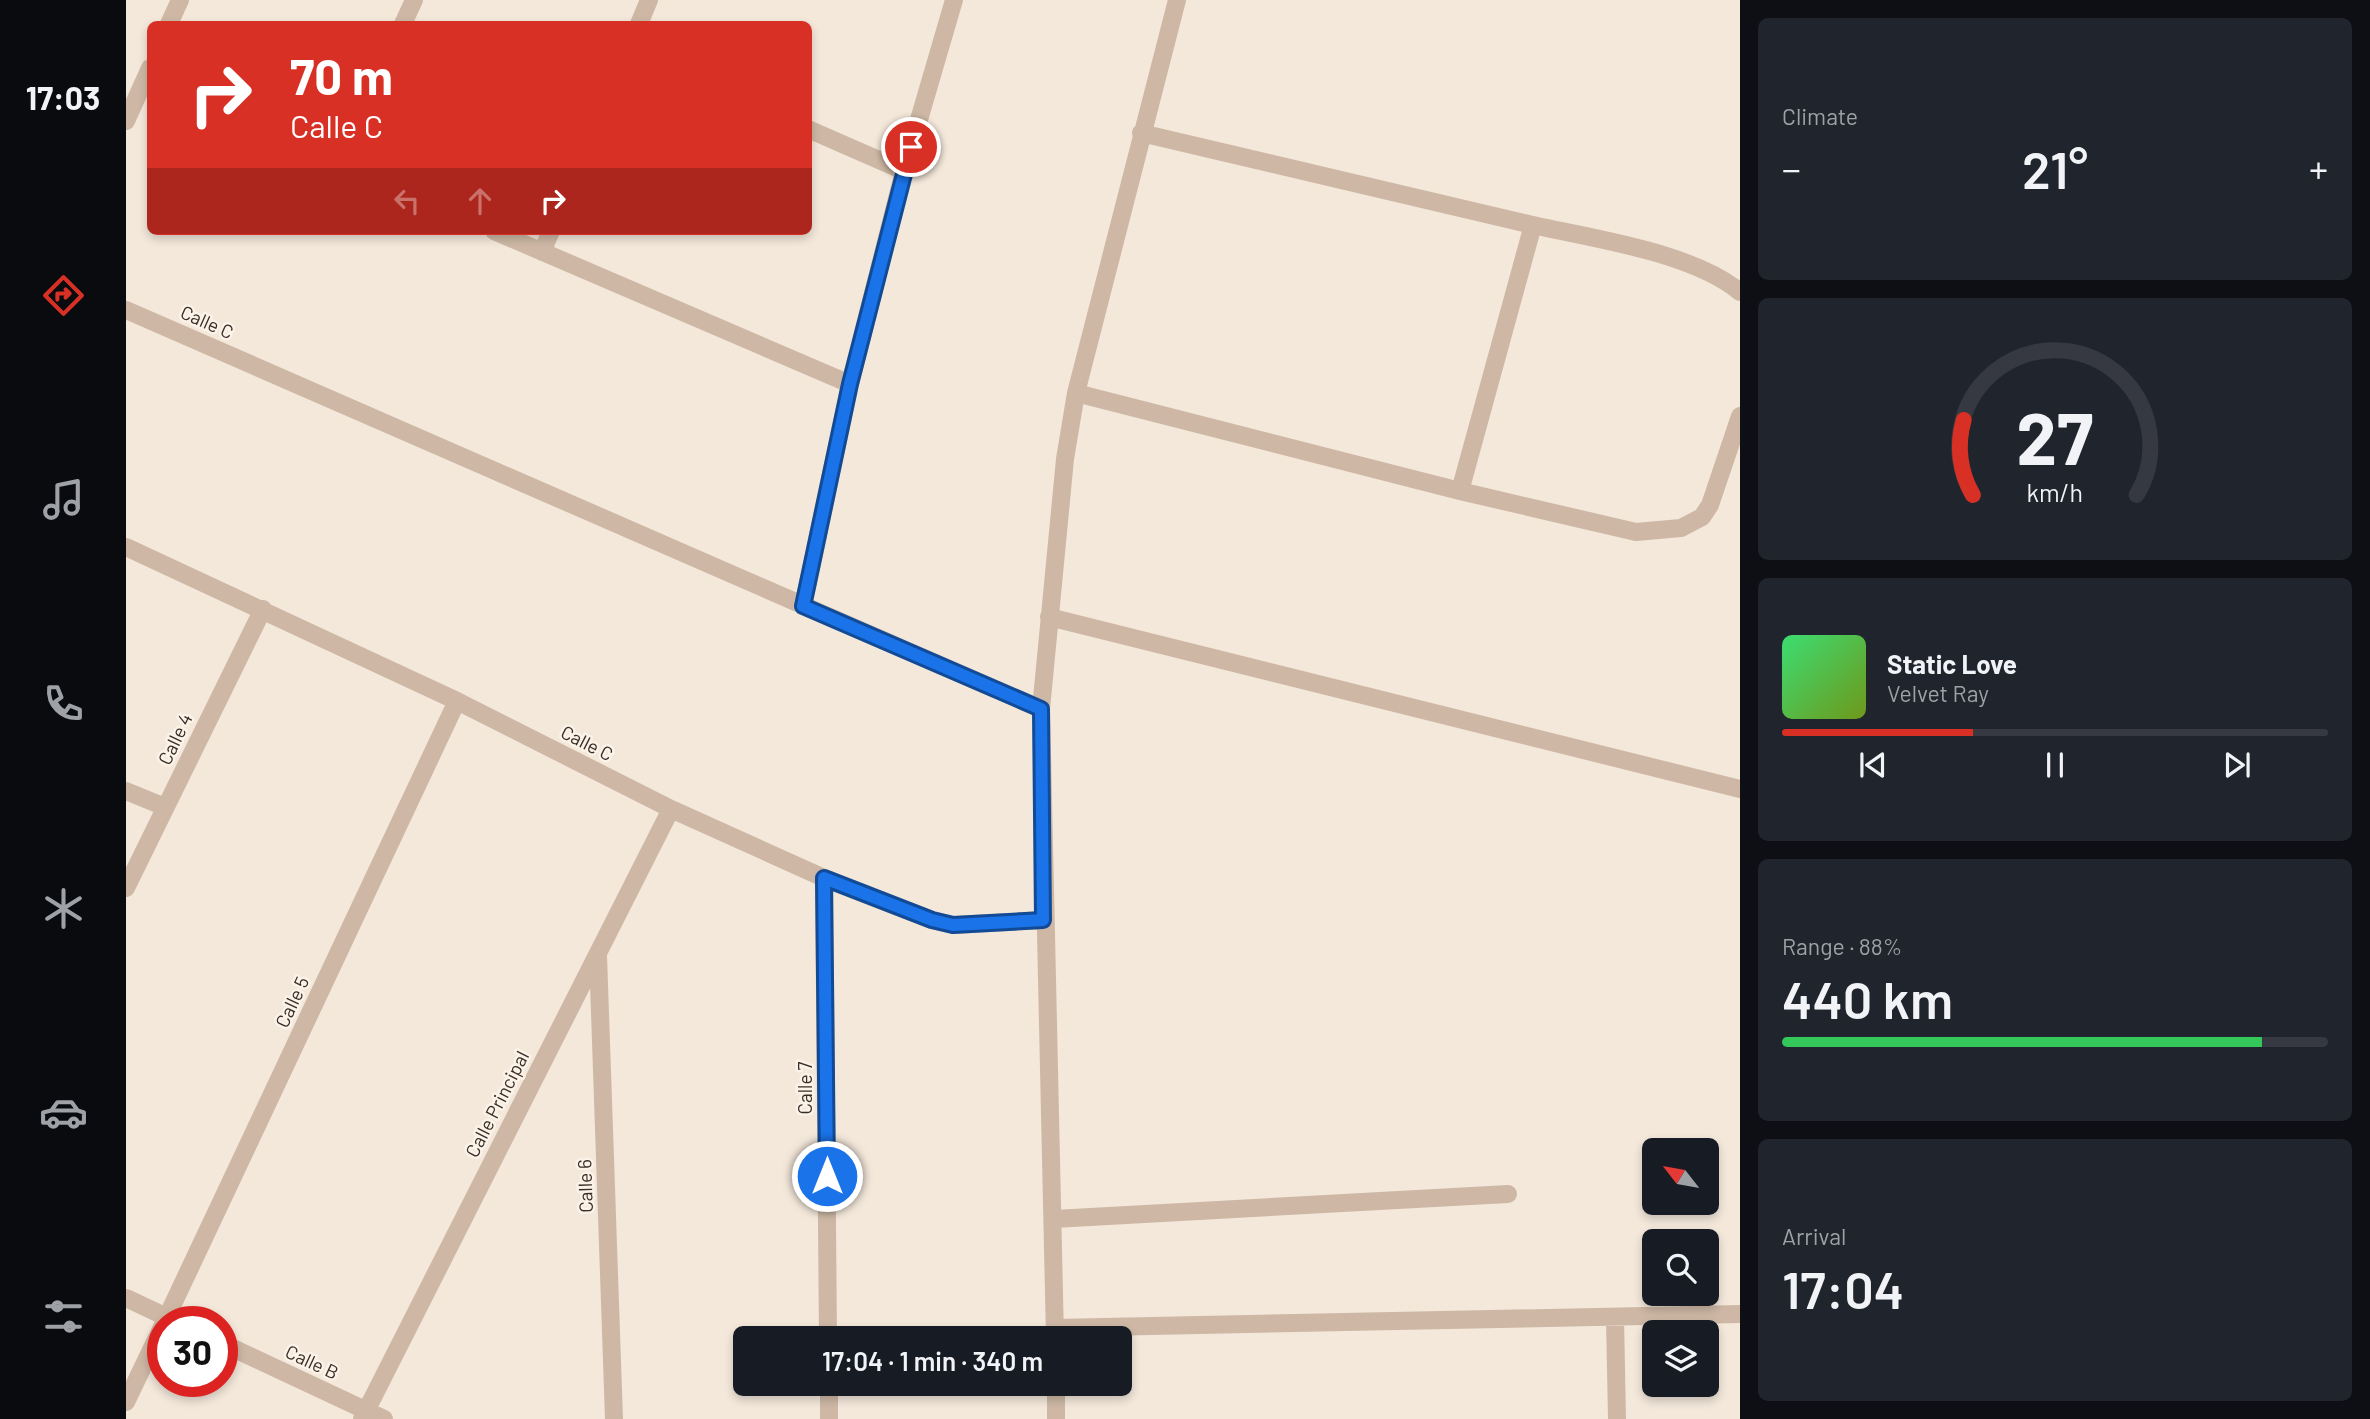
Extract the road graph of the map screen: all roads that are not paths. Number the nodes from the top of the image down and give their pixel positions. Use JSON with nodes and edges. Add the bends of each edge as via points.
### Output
{"nodes":[{"id":1,"x":180,"y":0,"type":"edge"},
{"id":2,"x":414,"y":0,"type":"edge"},
{"id":3,"x":649,"y":0,"type":"edge"},
{"id":4,"x":954,"y":0,"type":"edge"},
{"id":5,"x":1177,"y":0,"type":"edge"},
{"id":6,"x":170,"y":21,"type":"edge"},
{"id":7,"x":404,"y":21,"type":"edge"},
{"id":8,"x":640,"y":21,"type":"edge"},
{"id":9,"x":147,"y":80,"type":"edge"},
{"id":10,"x":126,"y":121,"type":"edge"},
{"id":11,"x":812,"y":131,"type":"edge"},
{"id":12,"x":1141,"y":133,"type":"junction"},
{"id":13,"x":904,"y":172,"type":"junction"},
{"id":14,"x":1533,"y":225,"type":"junction"},
{"id":15,"x":503,"y":235,"type":"edge"},
{"id":16,"x":549,"y":235,"type":"edge"},
{"id":17,"x":542,"y":252,"type":"junction"},
{"id":18,"x":1740,"y":292,"type":"edge"},
{"id":19,"x":126,"y":310,"type":"edge"},
{"id":20,"x":850,"y":384,"type":"junction"},
{"id":21,"x":1076,"y":393,"type":"junction"},
{"id":22,"x":1740,"y":416,"type":"edge"},
{"id":23,"x":1460,"y":491,"type":"junction"},
{"id":24,"x":126,"y":547,"type":"edge"},
{"id":25,"x":803,"y":606,"type":"junction"},
{"id":26,"x":263,"y":609,"type":"junction"},
{"id":27,"x":1049,"y":617,"type":"junction"},
{"id":28,"x":457,"y":701,"type":"junction"},
{"id":29,"x":1041,"y":709,"type":"junction"},
{"id":30,"x":1740,"y":789,"type":"edge"},
{"id":31,"x":126,"y":791,"type":"edge"},
{"id":32,"x":165,"y":807,"type":"junction"},
{"id":33,"x":671,"y":809,"type":"junction"},
{"id":34,"x":824,"y":878,"type":"junction"},
{"id":35,"x":126,"y":888,"type":"edge"},
{"id":36,"x":1043,"y":920,"type":"junction"},
{"id":37,"x":598,"y":951,"type":"junction"},
{"id":38,"x":1508,"y":1194,"type":"dead end"},
{"id":39,"x":1054,"y":1219,"type":"junction"},
{"id":40,"x":126,"y":1298,"type":"edge"},
{"id":41,"x":174,"y":1306,"type":"edge"},
{"id":42,"x":147,"y":1310,"type":"edge"},
{"id":43,"x":1740,"y":1314,"type":"edge"},
{"id":44,"x":1615,"y":1318,"type":"junction"},
{"id":45,"x":828,"y":1326,"type":"edge"},
{"id":46,"x":1055,"y":1326,"type":"edge"},
{"id":47,"x":1132,"y":1331,"type":"edge"},
{"id":48,"x":238,"y":1351,"type":"edge"},
{"id":49,"x":147,"y":1361,"type":"edge"},
{"id":50,"x":829,"y":1396,"type":"edge"},
{"id":51,"x":1056,"y":1396,"type":"edge"},
{"id":52,"x":126,"y":1402,"type":"edge"},
{"id":53,"x":364,"y":1415,"type":"edge"},
{"id":54,"x":384,"y":1419,"type":"edge"},
{"id":55,"x":614,"y":1419,"type":"edge"},
{"id":56,"x":829,"y":1419,"type":"edge"},
{"id":57,"x":1056,"y":1419,"type":"edge"},
{"id":58,"x":1617,"y":1419,"type":"edge"}],
"edges":[{"from":1,"to":6,"type":"street"},
{"from":2,"to":7,"type":"street"},
{"from":3,"to":8,"type":"street"},
{"from":4,"to":13,"type":"street"},
{"from":5,"to":12,"type":"street"},
{"from":9,"to":10,"type":"street"},
{"from":11,"to":13,"type":"street"},
{"from":12,"to":14,"type":"street"},
{"from":12,"to":21,"type":"street"},
{"from":13,"to":20,"type":"street"},
{"from":14,"to":18,"type":"street","via":[[1695,267]]},
{"from":14,"to":23,"type":"street"},
{"from":15,"to":17,"type":"street"},
{"from":16,"to":17,"type":"street"},
{"from":17,"to":20,"type":"street"},
{"from":19,"to":25,"type":"street","name":"Calle C"},
{"from":20,"to":25,"type":"street"},
{"from":21,"to":23,"type":"street"},
{"from":21,"to":27,"type":"street"},
{"from":22,"to":23,"type":"street","via":[[1710,505],[1702,517],[1681,528],[1636,532]]},
{"from":24,"to":26,"type":"street","name":"Calle C"},
{"from":25,"to":29,"type":"street","name":"Calle C"},
{"from":26,"to":28,"type":"street","name":"Calle C"},
{"from":26,"to":32,"type":"street","name":"Calle 4"},
{"from":27,"to":29,"type":"street"},
{"from":27,"to":30,"type":"street"},
{"from":28,"to":33,"type":"street","name":"Calle C"},
{"from":28,"to":41,"type":"street","name":"Calle 5"},
{"from":29,"to":36,"type":"street"},
{"from":31,"to":32,"type":"street"},
{"from":32,"to":35,"type":"street","name":"Calle 4"},
{"from":33,"to":34,"type":"street","name":"Calle C"},
{"from":33,"to":37,"type":"street","name":"Calle Principal"},
{"from":34,"to":36,"type":"street","name":"Calle C","via":[[953,925]]},
{"from":34,"to":45,"type":"street","name":"Calle 7"},
{"from":36,"to":39,"type":"street"},
{"from":37,"to":53,"type":"street","name":"Calle Principal"},
{"from":37,"to":55,"type":"street","name":"Calle 6"},
{"from":38,"to":39,"type":"street"},
{"from":39,"to":46,"type":"street"},
{"from":40,"to":42,"type":"street"},
{"from":43,"to":44,"type":"street"},
{"from":44,"to":47,"type":"street"},
{"from":44,"to":58,"type":"street"},
{"from":48,"to":53,"type":"street","name":"Calle B"},
{"from":49,"to":52,"type":"street","name":"Calle 5"},
{"from":50,"to":56,"type":"street"},
{"from":51,"to":57,"type":"street"},
{"from":53,"to":54,"type":"street","name":"Calle B"}]}
